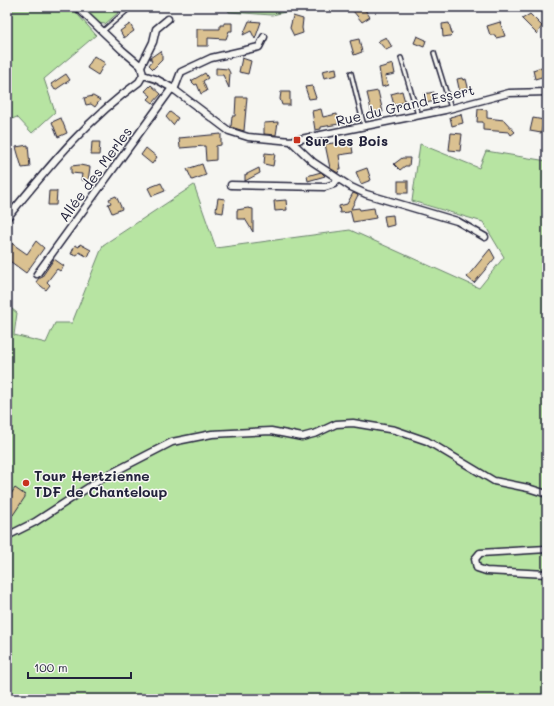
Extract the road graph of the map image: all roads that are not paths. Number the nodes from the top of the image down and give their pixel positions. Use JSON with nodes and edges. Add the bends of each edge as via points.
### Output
{"nodes":[{"id":1,"x":78,"y":7,"type":"edge"},
{"id":2,"x":130,"y":7,"type":"edge"},
{"id":3,"x":168,"y":19,"type":"dead end"},
{"id":4,"x":103,"y":31,"type":"junction"},
{"id":5,"x":264,"y":37,"type":"dead end"},
{"id":6,"x":434,"y":53,"type":"dead end"},
{"id":7,"x":401,"y":58,"type":"dead end"},
{"id":8,"x":141,"y":66,"type":"junction"},
{"id":9,"x":351,"y":73,"type":"dead end"},
{"id":10,"x":143,"y":75,"type":"junction"},
{"id":11,"x":173,"y":89,"type":"junction"},
{"id":12,"x":547,"y":92,"type":"edge"},
{"id":13,"x":452,"y":108,"type":"junction"},
{"id":14,"x":418,"y":115,"type":"junction"},
{"id":15,"x":364,"y":127,"type":"junction"},
{"id":16,"x":291,"y":141,"type":"junction"},
{"id":17,"x":337,"y":179,"type":"junction"},
{"id":18,"x":231,"y":185,"type":"dead end"},
{"id":19,"x":7,"y":218,"type":"edge"},
{"id":20,"x":485,"y":237,"type":"dead end"},
{"id":21,"x":37,"y":274,"type":"dead end"},
{"id":22,"x":547,"y":494,"type":"edge"},
{"id":23,"x":7,"y":536,"type":"edge"},
{"id":24,"x":547,"y":549,"type":"edge"},
{"id":25,"x":547,"y":574,"type":"edge"}],
"edges":[{"from":1,"to":4,"type":"street"},
{"from":2,"to":4,"type":"lane"},
{"from":3,"to":8,"type":"street","via":[[156,29],[153,42]]},
{"from":4,"to":8,"type":"street"},
{"from":5,"to":11,"type":"street","name":"Allée des Merles","via":[[259,47],[211,58],[181,72]]},
{"from":6,"to":13,"type":"lane"},
{"from":7,"to":14,"type":"lane"},
{"from":8,"to":10,"type":"street"},
{"from":9,"to":15,"type":"lane"},
{"from":10,"to":11,"type":"street","name":"Rue du Grand Essert","via":[[156,78]]},
{"from":10,"to":19,"type":"street","via":[[63,150]]},
{"from":11,"to":16,"type":"street","name":"Rue du Grand Essert","via":[[228,131],[248,137]]},
{"from":11,"to":21,"type":"street","name":"Allée des Merles"},
{"from":12,"to":13,"type":"street","name":"Rue du Grand Essert","via":[[509,92]]},
{"from":13,"to":14,"type":"street","name":"Rue du Grand Essert"},
{"from":14,"to":15,"type":"street","name":"Rue du Grand Essert"},
{"from":15,"to":16,"type":"street","name":"Rue du Grand Essert"},
{"from":16,"to":17,"type":"street","via":[[313,162]]},
{"from":17,"to":18,"type":"street","via":[[334,184],[325,187]]},
{"from":17,"to":20,"type":"street","via":[[366,194],[457,221]]},
{"from":22,"to":23,"type":"street","via":[[494,481],[427,441],[395,430],[353,423],[336,424],[317,433],[302,436],[271,431],[212,434],[172,442],[106,476],[35,522]]},
{"from":24,"to":25,"type":"street","via":[[480,553],[475,559],[477,568],[486,571]]}]}
